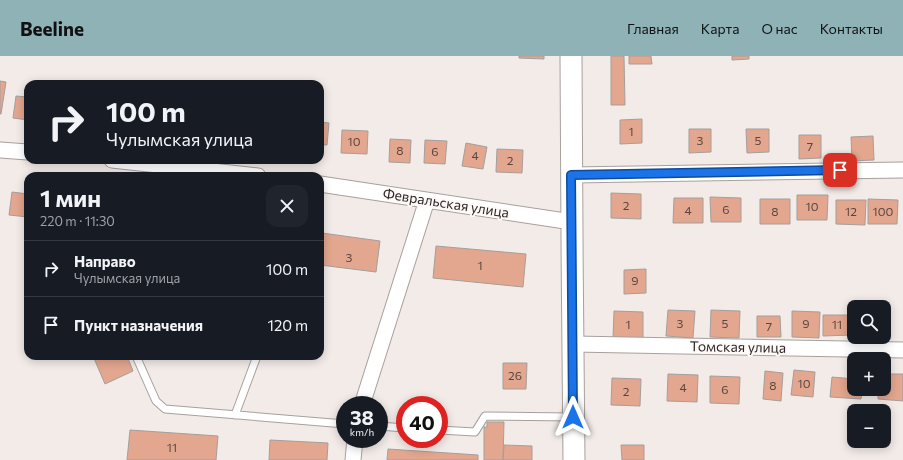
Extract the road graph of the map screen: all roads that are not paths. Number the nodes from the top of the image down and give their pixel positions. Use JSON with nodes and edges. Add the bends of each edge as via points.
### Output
{"nodes":[{"id":1,"x":571,"y":56,"type":"edge"},
{"id":2,"x":0,"y":150,"type":"edge"},
{"id":3,"x":24,"y":152,"type":"edge"},
{"id":4,"x":137,"y":164,"type":"edge"},
{"id":5,"x":903,"y":170,"type":"edge"},
{"id":6,"x":207,"y":172,"type":"edge"},
{"id":7,"x":571,"y":175,"type":"junction"},
{"id":8,"x":324,"y":185,"type":"edge"},
{"id":9,"x":427,"y":200,"type":"junction"},
{"id":10,"x":572,"y":222,"type":"junction"},
{"id":11,"x":573,"y":344,"type":"junction"},
{"id":12,"x":903,"y":350,"type":"edge"},
{"id":13,"x":138,"y":360,"type":"edge"},
{"id":14,"x":256,"y":360,"type":"edge"},
{"id":15,"x":365,"y":396,"type":"edge"},
{"id":16,"x":235,"y":415,"type":"junction"},
{"id":17,"x":573,"y":417,"type":"junction"},
{"id":18,"x":336,"y":423,"type":"edge"},
{"id":19,"x":448,"y":430,"type":"edge"},
{"id":20,"x":354,"y":448,"type":"edge"},
{"id":21,"x":353,"y":460,"type":"edge"},
{"id":22,"x":574,"y":460,"type":"edge"}],
"edges":[{"from":1,"to":7,"type":"street"},
{"from":2,"to":3,"type":"street"},
{"from":4,"to":6,"type":"street"},
{"from":5,"to":7,"type":"street"},
{"from":7,"to":10,"type":"street"},
{"from":8,"to":9,"type":"street","name":"Февральская улица"},
{"from":9,"to":10,"type":"street","name":"Февральская улица"},
{"from":9,"to":15,"type":"street"},
{"from":10,"to":11,"type":"street"},
{"from":11,"to":12,"type":"street","name":"Томская улица"},
{"from":11,"to":17,"type":"street"},
{"from":13,"to":16,"type":"lane","via":[[156,401],[165,409]]},
{"from":14,"to":16,"type":"lane"},
{"from":16,"to":18,"type":"lane"},
{"from":17,"to":19,"type":"lane","via":[[485,416],[475,432]]},
{"from":17,"to":22,"type":"street"},
{"from":20,"to":21,"type":"street"}]}
